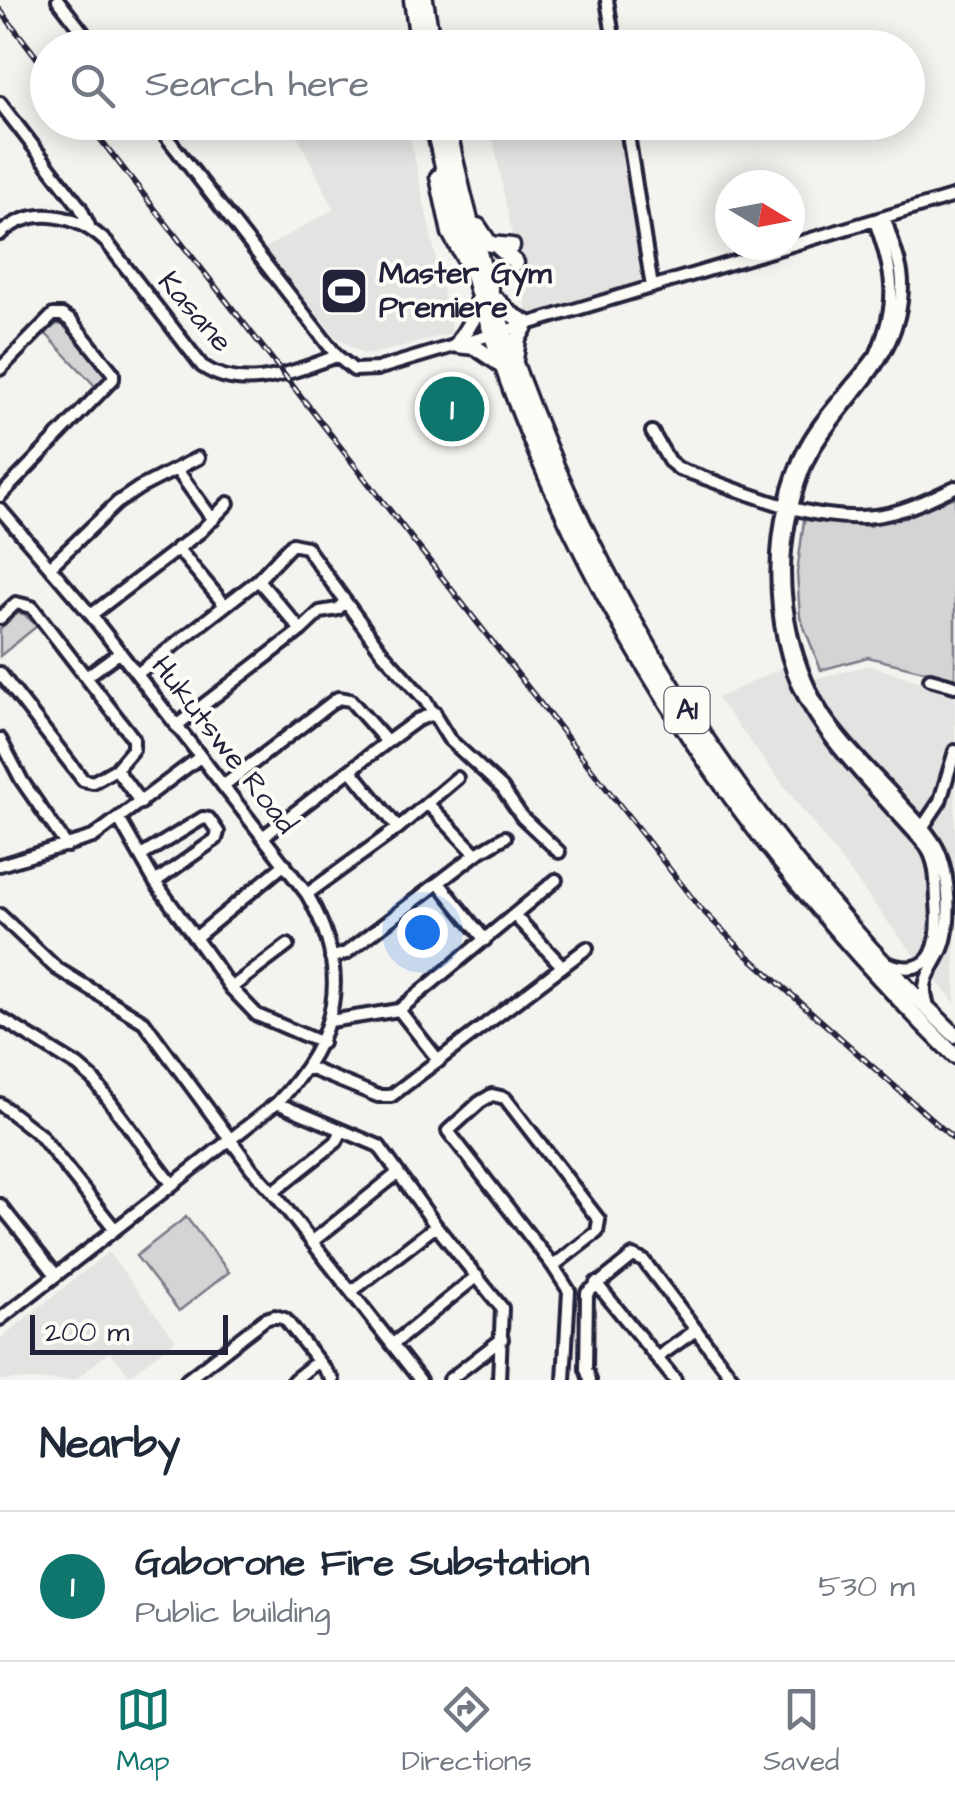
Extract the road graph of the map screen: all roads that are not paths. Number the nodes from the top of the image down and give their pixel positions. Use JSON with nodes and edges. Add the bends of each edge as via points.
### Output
{"nodes":[{"id":1,"x":58,"y":0,"type":"edge"},
{"id":2,"x":412,"y":0,"type":"edge"},
{"id":3,"x":426,"y":0,"type":"edge"},
{"id":4,"x":607,"y":0,"type":"edge"},
{"id":5,"x":81,"y":30,"type":"edge"},
{"id":6,"x":416,"y":30,"type":"edge"},
{"id":7,"x":430,"y":30,"type":"edge"},
{"id":8,"x":611,"y":30,"type":"edge"},
{"id":9,"x":0,"y":103,"type":"edge"},
{"id":10,"x":169,"y":140,"type":"edge"},
{"id":11,"x":436,"y":140,"type":"edge"},
{"id":12,"x":451,"y":140,"type":"edge"},
{"id":13,"x":629,"y":140,"type":"edge"},
{"id":14,"x":460,"y":184,"type":"junction"},
{"id":15,"x":955,"y":196,"type":"edge"},
{"id":16,"x":900,"y":213,"type":"junction"},
{"id":17,"x":880,"y":219,"type":"junction"},
{"id":18,"x":855,"y":226,"type":"junction"},
{"id":19,"x":90,"y":227,"type":"junction"},
{"id":20,"x":0,"y":234,"type":"edge"},
{"id":21,"x":887,"y":242,"type":"junction"},
{"id":22,"x":516,"y":263,"type":"dead end"},
{"id":23,"x":652,"y":287,"type":"junction"},
{"id":24,"x":486,"y":297,"type":"junction"},
{"id":25,"x":527,"y":323,"type":"junction"},
{"id":26,"x":496,"y":332,"type":"junction"},
{"id":27,"x":458,"y":345,"type":"junction"},
{"id":28,"x":337,"y":356,"type":"junction"},
{"id":29,"x":501,"y":365,"type":"junction"},
{"id":30,"x":0,"y":368,"type":"edge"},
{"id":31,"x":516,"y":371,"type":"junction"},
{"id":32,"x":652,"y":432,"type":"dead end"},
{"id":33,"x":198,"y":458,"type":"dead end"},
{"id":34,"x":177,"y":470,"type":"junction"},
{"id":35,"x":955,"y":487,"type":"edge"},
{"id":36,"x":0,"y":496,"type":"edge"},
{"id":37,"x":228,"y":503,"type":"dead end"},
{"id":38,"x":790,"y":507,"type":"junction"},
{"id":39,"x":0,"y":509,"type":"edge"},
{"id":40,"x":212,"y":520,"type":"junction"},
{"id":41,"x":177,"y":548,"type":"junction"},
{"id":42,"x":52,"y":566,"type":"junction"},
{"id":43,"x":258,"y":580,"type":"junction"},
{"id":44,"x":345,"y":602,"type":"junction"},
{"id":45,"x":224,"y":604,"type":"junction"},
{"id":46,"x":91,"y":615,"type":"junction"},
{"id":47,"x":0,"y":618,"type":"edge"},
{"id":48,"x":301,"y":630,"type":"junction"},
{"id":49,"x":120,"y":652,"type":"junction"},
{"id":50,"x":0,"y":673,"type":"edge"},
{"id":51,"x":138,"y":674,"type":"junction"},
{"id":52,"x":86,"y":677,"type":"junction"},
{"id":53,"x":930,"y":679,"type":"dead end"},
{"id":54,"x":955,"y":686,"type":"edge"},
{"id":55,"x":435,"y":713,"type":"junction"},
{"id":56,"x":176,"y":726,"type":"junction"},
{"id":57,"x":0,"y":739,"type":"edge"},
{"id":58,"x":387,"y":742,"type":"junction"},
{"id":59,"x":955,"y":752,"type":"edge"},
{"id":60,"x":200,"y":757,"type":"junction"},
{"id":61,"x":116,"y":768,"type":"junction"},
{"id":62,"x":351,"y":770,"type":"junction"},
{"id":63,"x":456,"y":778,"type":"dead end"},
{"id":64,"x":223,"y":786,"type":"junction"},
{"id":65,"x":141,"y":803,"type":"junction"},
{"id":66,"x":428,"y":804,"type":"junction"},
{"id":67,"x":120,"y":819,"type":"junction"},
{"id":68,"x":398,"y":828,"type":"junction"},
{"id":69,"x":922,"y":828,"type":"junction"},
{"id":70,"x":264,"y":836,"type":"junction"},
{"id":71,"x":505,"y":837,"type":"dead end"},
{"id":72,"x":67,"y":846,"type":"junction"},
{"id":73,"x":558,"y":852,"type":"dead end"},
{"id":74,"x":476,"y":854,"type":"junction"},
{"id":75,"x":141,"y":856,"type":"junction"},
{"id":76,"x":285,"y":864,"type":"junction"},
{"id":77,"x":0,"y":865,"type":"edge"},
{"id":78,"x":556,"y":880,"type":"dead end"},
{"id":79,"x":155,"y":882,"type":"junction"},
{"id":80,"x":439,"y":883,"type":"junction"},
{"id":81,"x":307,"y":894,"type":"junction"},
{"id":82,"x":946,"y":899,"type":"edge"},
{"id":83,"x":0,"y":915,"type":"edge"},
{"id":84,"x":515,"y":916,"type":"junction"},
{"id":85,"x":195,"y":938,"type":"junction"},
{"id":86,"x":485,"y":940,"type":"junction"},
{"id":87,"x":288,"y":945,"type":"dead end"},
{"id":88,"x":588,"y":948,"type":"dead end"},
{"id":89,"x":332,"y":958,"type":"junction"},
{"id":90,"x":881,"y":962,"type":"junction"},
{"id":91,"x":562,"y":966,"type":"junction"},
{"id":92,"x":231,"y":988,"type":"junction"},
{"id":93,"x":398,"y":1010,"type":"junction"},
{"id":94,"x":930,"y":1011,"type":"junction"},
{"id":95,"x":0,"y":1018,"type":"edge"},
{"id":96,"x":330,"y":1021,"type":"junction"},
{"id":97,"x":955,"y":1035,"type":"edge"},
{"id":98,"x":322,"y":1043,"type":"junction"},
{"id":99,"x":955,"y":1056,"type":"edge"},
{"id":100,"x":438,"y":1060,"type":"junction"},
{"id":101,"x":309,"y":1068,"type":"junction"},
{"id":102,"x":0,"y":1104,"type":"edge"},
{"id":103,"x":277,"y":1104,"type":"junction"},
{"id":104,"x":342,"y":1131,"type":"junction"},
{"id":105,"x":232,"y":1138,"type":"junction"},
{"id":106,"x":398,"y":1173,"type":"junction"},
{"id":107,"x":172,"y":1184,"type":"junction"},
{"id":108,"x":274,"y":1192,"type":"junction"},
{"id":109,"x":0,"y":1205,"type":"edge"},
{"id":110,"x":436,"y":1226,"type":"junction"},
{"id":111,"x":114,"y":1228,"type":"junction"},
{"id":112,"x":313,"y":1241,"type":"junction"},
{"id":113,"x":553,"y":1266,"type":"junction"},
{"id":114,"x":56,"y":1275,"type":"junction"},
{"id":115,"x":477,"y":1276,"type":"junction"},
{"id":116,"x":596,"y":1283,"type":"junction"},
{"id":117,"x":352,"y":1292,"type":"junction"},
{"id":118,"x":0,"y":1319,"type":"edge"},
{"id":119,"x":696,"y":1330,"type":"junction"},
{"id":120,"x":502,"y":1339,"type":"junction"},
{"id":121,"x":393,"y":1344,"type":"junction"},
{"id":122,"x":658,"y":1357,"type":"junction"},
{"id":123,"x":318,"y":1361,"type":"junction"},
{"id":124,"x":564,"y":1375,"type":"edge"},
{"id":125,"x":587,"y":1377,"type":"edge"},
{"id":126,"x":188,"y":1380,"type":"edge"},
{"id":127,"x":294,"y":1380,"type":"edge"},
{"id":128,"x":334,"y":1380,"type":"edge"},
{"id":129,"x":420,"y":1380,"type":"edge"},
{"id":130,"x":449,"y":1380,"type":"edge"},
{"id":131,"x":499,"y":1380,"type":"edge"},
{"id":132,"x":676,"y":1380,"type":"edge"},
{"id":133,"x":734,"y":1380,"type":"edge"}],
"edges":[{"from":1,"to":5,"type":"street"},
{"from":2,"to":6,"type":"highway"},
{"from":3,"to":7,"type":"highway"},
{"from":4,"to":8,"type":"street"},
{"from":9,"to":19,"type":"street","name":"Kasane"},
{"from":10,"to":28,"type":"street"},
{"from":11,"to":24,"type":"highway","number":"A1","via":[[470,269]]},
{"from":12,"to":14,"type":"highway","number":"A1"},
{"from":13,"to":23,"type":"street"},
{"from":14,"to":22,"type":"highway","via":[[490,244],[505,246]]},
{"from":14,"to":24,"type":"highway","number":"A1"},
{"from":15,"to":16,"type":"street"},
{"from":16,"to":17,"type":"street"},
{"from":16,"to":21,"type":"street"},
{"from":17,"to":18,"type":"street"},
{"from":17,"to":21,"type":"street"},
{"from":18,"to":21,"type":"street"},
{"from":18,"to":23,"type":"street"},
{"from":19,"to":20,"type":"street","via":[[37,216]]},
{"from":19,"to":28,"type":"street","name":"Kasane","via":[[202,366],[220,376],[258,380]]},
{"from":21,"to":38,"type":"street","via":[[902,285],[888,347],[814,447]]},
{"from":23,"to":25,"type":"street"},
{"from":24,"to":25,"type":"highway"},
{"from":24,"to":26,"type":"highway","number":"A1"},
{"from":24,"to":27,"type":"highway"},
{"from":25,"to":26,"type":"street"},
{"from":25,"to":31,"type":"highway","via":[[518,339]]},
{"from":26,"to":27,"type":"street"},
{"from":26,"to":29,"type":"highway","number":"A1"},
{"from":26,"to":31,"type":"highway","number":"A1"},
{"from":27,"to":28,"type":"street","via":[[368,371],[347,368]]},
{"from":27,"to":29,"type":"highway","via":[[475,347]]},
{"from":29,"to":99,"type":"highway","number":"A1","via":[[581,551],[698,752],[813,905]]},
{"from":30,"to":36,"type":"street","via":[[53,316],[62,315],[113,379]]},
{"from":31,"to":90,"type":"highway","number":"A1","via":[[599,558],[669,682],[770,831]]},
{"from":32,"to":38,"type":"street","via":[[679,469]]},
{"from":33,"to":34,"type":"street"},
{"from":34,"to":40,"type":"street"},
{"from":34,"to":42,"type":"street","via":[[118,503]]},
{"from":35,"to":38,"type":"street","via":[[875,516]]},
{"from":37,"to":40,"type":"street"},
{"from":38,"to":69,"type":"street","via":[[786,600],[806,682],[832,728]]},
{"from":38,"to":82,"type":"street","via":[[778,586],[797,683],[822,726],[926,846]]},
{"from":39,"to":42,"type":"street","name":"Hukutswe Road"},
{"from":40,"to":41,"type":"street"},
{"from":41,"to":45,"type":"street"},
{"from":41,"to":46,"type":"street"},
{"from":42,"to":46,"type":"street","name":"Hukutswe Road"},
{"from":43,"to":44,"type":"street","via":[[289,546],[301,543]]},
{"from":43,"to":45,"type":"street"},
{"from":43,"to":48,"type":"street"},
{"from":44,"to":48,"type":"street"},
{"from":44,"to":55,"type":"street"},
{"from":45,"to":51,"type":"street"},
{"from":46,"to":49,"type":"street","name":"Hukutswe Road"},
{"from":47,"to":52,"type":"street","via":[[16,603],[32,607]]},
{"from":48,"to":56,"type":"street"},
{"from":49,"to":51,"type":"street","name":"Hukutswe Road"},
{"from":49,"to":52,"type":"street"},
{"from":50,"to":61,"type":"street","via":[[83,780],[93,782]]},
{"from":51,"to":56,"type":"street","name":"Hukutswe Road"},
{"from":52,"to":61,"type":"street","via":[[133,738]]},
{"from":53,"to":54,"type":"street"},
{"from":55,"to":58,"type":"street"},
{"from":55,"to":73,"type":"street","via":[[448,738]]},
{"from":56,"to":60,"type":"street","name":"Hukutswe Road"},
{"from":57,"to":72,"type":"street"},
{"from":58,"to":62,"type":"street"},
{"from":58,"to":64,"type":"street","via":[[350,700],[338,698]]},
{"from":59,"to":69,"type":"street","via":[[940,801]]},
{"from":60,"to":64,"type":"street","name":"Hukutswe Road"},
{"from":60,"to":65,"type":"street"},
{"from":61,"to":65,"type":"street"},
{"from":62,"to":68,"type":"street"},
{"from":62,"to":70,"type":"street"},
{"from":63,"to":66,"type":"street"},
{"from":64,"to":70,"type":"street","name":"Hukutswe Road"},
{"from":65,"to":67,"type":"street"},
{"from":66,"to":68,"type":"street"},
{"from":66,"to":74,"type":"street"},
{"from":67,"to":72,"type":"street"},
{"from":67,"to":75,"type":"street"},
{"from":68,"to":81,"type":"street"},
{"from":69,"to":82,"type":"street","via":[[940,854]]},
{"from":70,"to":76,"type":"street","name":"Hukutswe Road"},
{"from":71,"to":74,"type":"street"},
{"from":72,"to":77,"type":"street"},
{"from":74,"to":80,"type":"street"},
{"from":75,"to":79,"type":"street"},
{"from":75,"to":79,"type":"street","via":[[203,818],[218,832]]},
{"from":76,"to":81,"type":"street","name":"Hukutswe Road"},
{"from":76,"to":85,"type":"street"},
{"from":78,"to":84,"type":"street"},
{"from":79,"to":85,"type":"street"},
{"from":80,"to":86,"type":"street"},
{"from":80,"to":89,"type":"street"},
{"from":81,"to":89,"type":"street","name":"Hukutswe Road"},
{"from":82,"to":90,"type":"street","via":[[928,959],[906,968]]},
{"from":82,"to":94,"type":"street","via":[[946,936],[924,986]]},
{"from":83,"to":105,"type":"street","via":[[56,968],[144,1022]]},
{"from":84,"to":86,"type":"street"},
{"from":84,"to":91,"type":"street"},
{"from":85,"to":92,"type":"street"},
{"from":86,"to":93,"type":"street"},
{"from":87,"to":92,"type":"street"},
{"from":88,"to":91,"type":"street"},
{"from":89,"to":96,"type":"street","name":"Hukutswe Road"},
{"from":90,"to":94,"type":"highway","number":"A1"},
{"from":91,"to":100,"type":"street"},
{"from":92,"to":98,"type":"street","via":[[258,1015]]},
{"from":93,"to":96,"type":"street"},
{"from":93,"to":100,"type":"street"},
{"from":94,"to":97,"type":"highway","number":"A1"},
{"from":95,"to":107,"type":"street","via":[[92,1079]]},
{"from":96,"to":98,"type":"street","name":"Hukutswe Road"},
{"from":98,"to":101,"type":"street","name":"Hukutswe Road"},
{"from":100,"to":101,"type":"street","via":[[385,1096]]},
{"from":101,"to":103,"type":"street","name":"Hukutswe Road"},
{"from":102,"to":111,"type":"street","via":[[40,1135]]},
{"from":103,"to":104,"type":"street"},
{"from":103,"to":105,"type":"street","name":"Hukutswe Road"},
{"from":104,"to":106,"type":"street","via":[[373,1142]]},
{"from":104,"to":108,"type":"street"},
{"from":105,"to":107,"type":"street","name":"Hukutswe Road"},
{"from":105,"to":108,"type":"street"},
{"from":106,"to":110,"type":"street"},
{"from":106,"to":112,"type":"street"},
{"from":107,"to":111,"type":"street","name":"Hukutswe Road"},
{"from":108,"to":112,"type":"street"},
{"from":109,"to":114,"type":"street"},
{"from":110,"to":115,"type":"street"},
{"from":110,"to":117,"type":"street"},
{"from":111,"to":114,"type":"street","name":"Hukutswe Road"},
{"from":112,"to":117,"type":"street"},
{"from":113,"to":113,"type":"street","via":[[597,1232],[599,1220],[505,1098],[492,1095],[448,1132]]},
{"from":113,"to":124,"type":"street","via":[[570,1294]]},
{"from":114,"to":118,"type":"street","name":"Hukutswe Road"},
{"from":115,"to":120,"type":"street","via":[[502,1308]]},
{"from":115,"to":121,"type":"street"},
{"from":116,"to":119,"type":"street","via":[[627,1258],[640,1258]]},
{"from":116,"to":122,"type":"street"},
{"from":116,"to":125,"type":"street","via":[[585,1303]]},
{"from":117,"to":121,"type":"street"},
{"from":119,"to":122,"type":"street"},
{"from":119,"to":133,"type":"street"},
{"from":120,"to":130,"type":"street"},
{"from":120,"to":131,"type":"street"},
{"from":121,"to":129,"type":"street"},
{"from":122,"to":132,"type":"street"},
{"from":123,"to":126,"type":"street","via":[[285,1319],[274,1316]]},
{"from":123,"to":127,"type":"street"},
{"from":123,"to":128,"type":"street"},
{"from":124,"to":125,"type":"street"}]}
